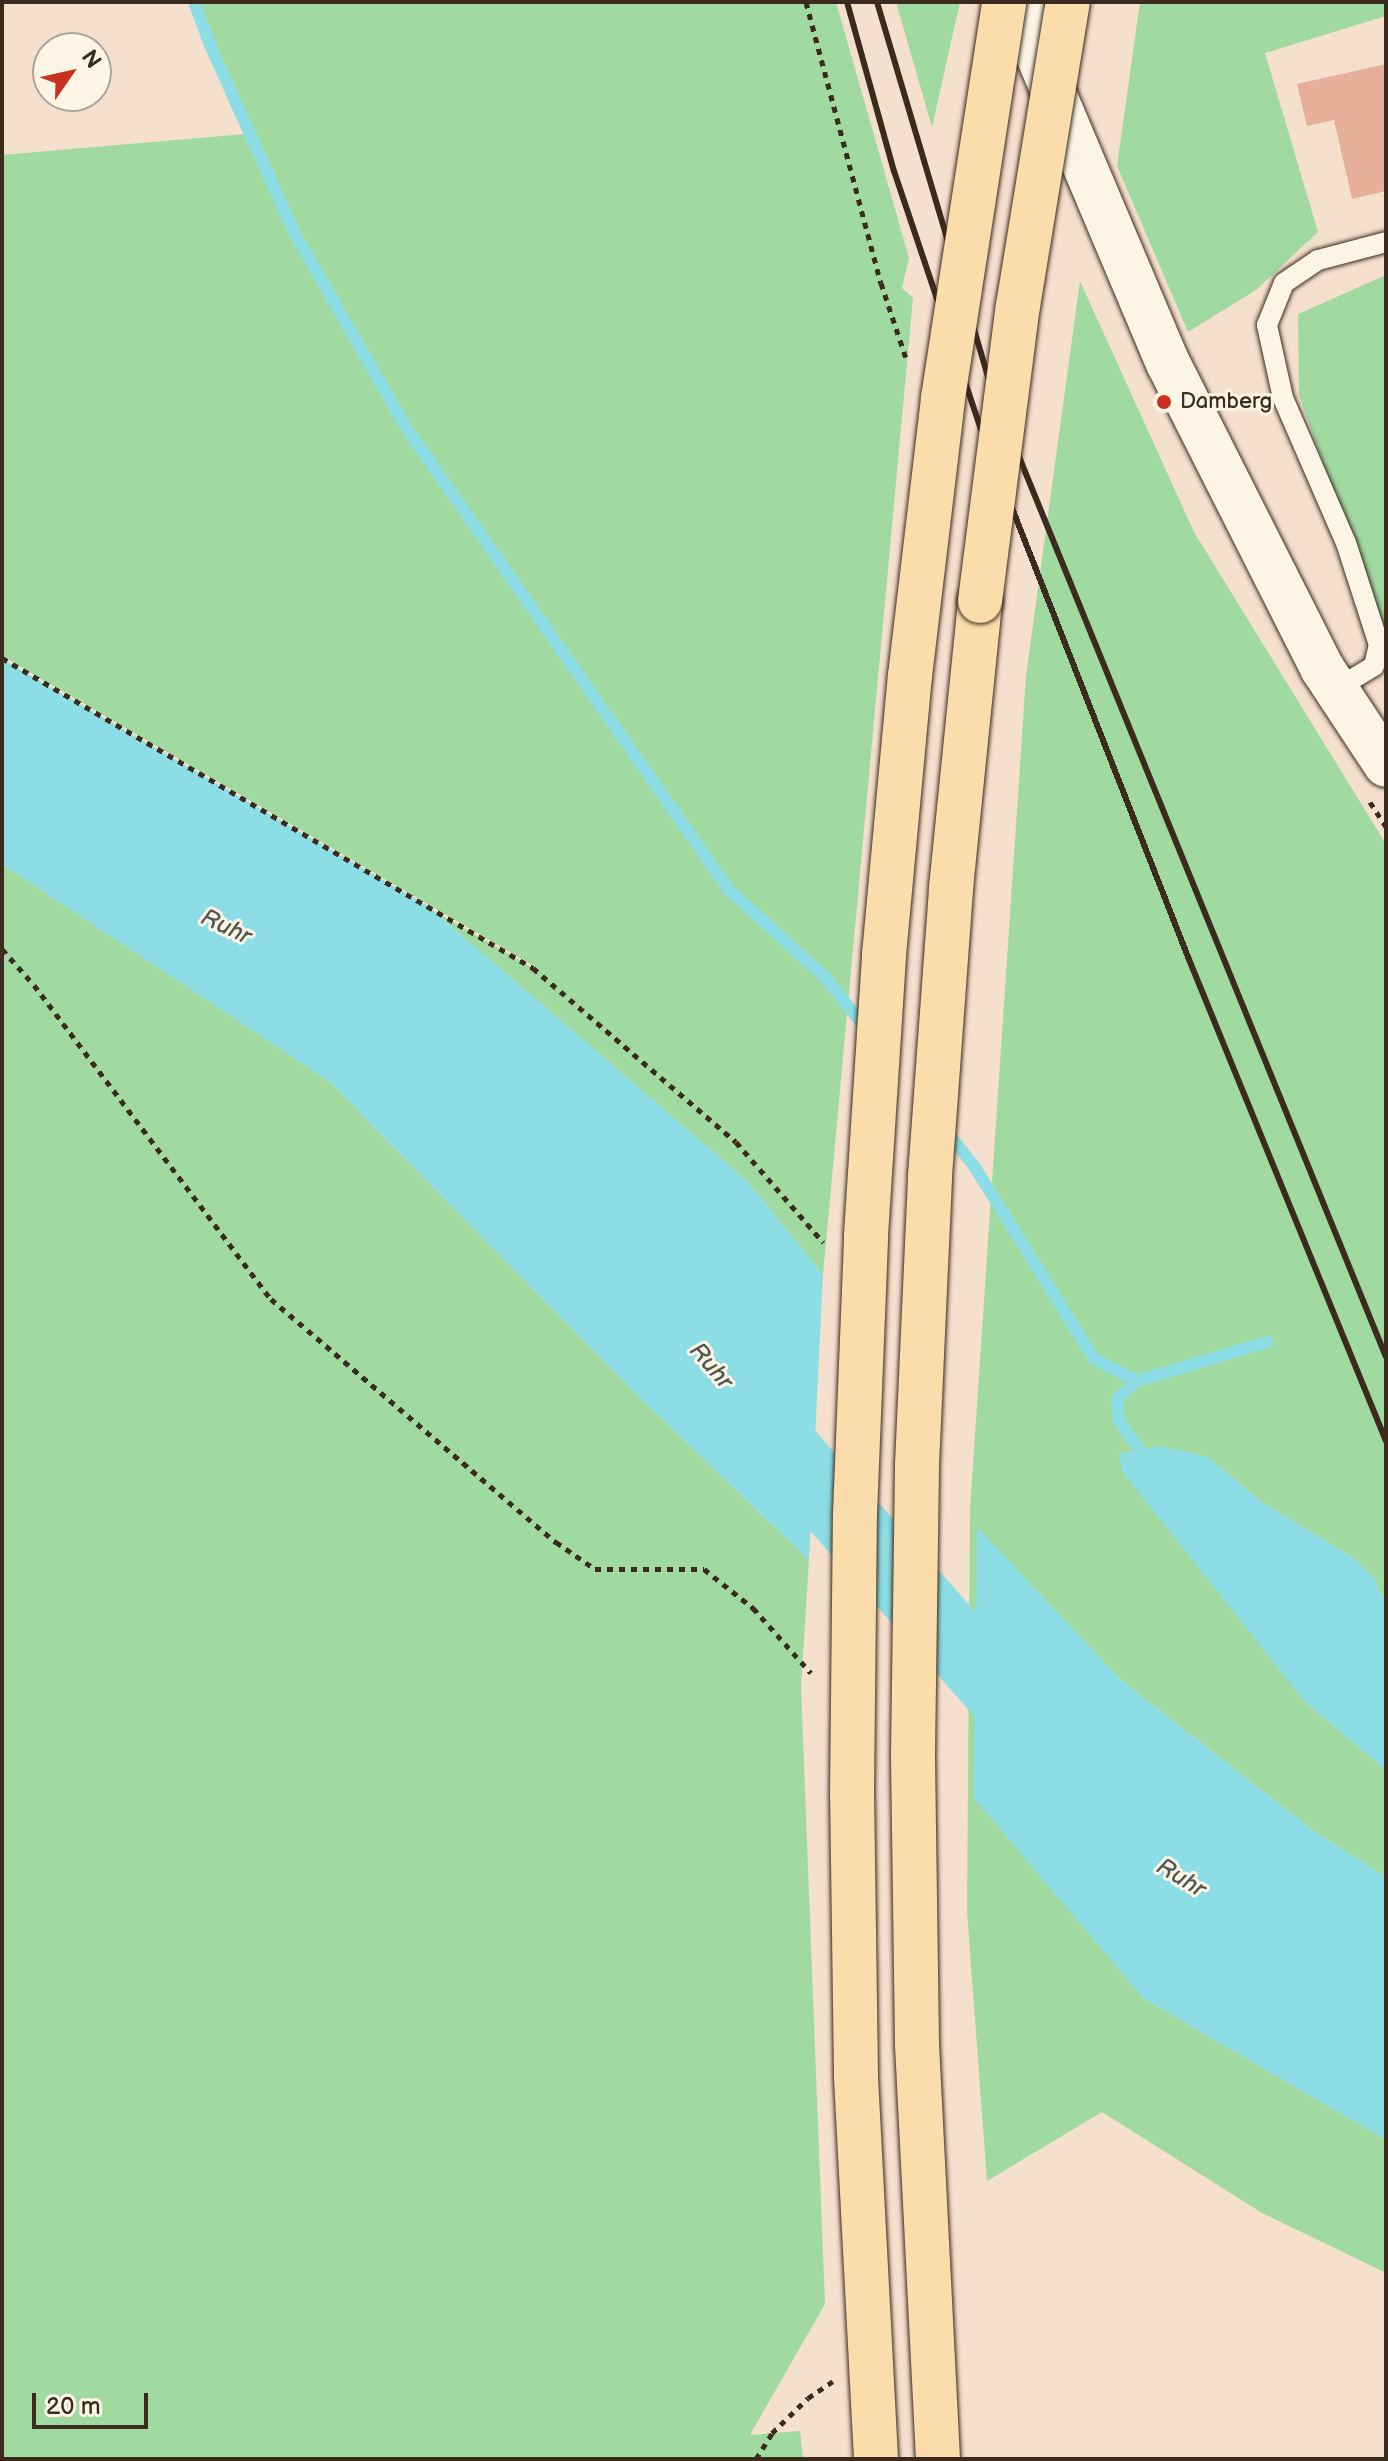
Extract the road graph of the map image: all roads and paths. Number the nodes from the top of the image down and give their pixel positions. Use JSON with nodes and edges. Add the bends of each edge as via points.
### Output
{"nodes":[{"id":1,"x":1004,"y":2,"type":"edge"},
{"id":2,"x":1020,"y":2,"type":"edge"},
{"id":3,"x":1068,"y":2,"type":"edge"},
{"id":4,"x":1386,"y":242,"type":"edge"},
{"id":5,"x":2,"y":658,"type":"edge"},
{"id":6,"x":1336,"y":689,"type":"junction"},
{"id":7,"x":1386,"y":765,"type":"edge"},
{"id":8,"x":2,"y":949,"type":"edge"},
{"id":9,"x":828,"y":1247,"type":"dead end"},
{"id":10,"x":818,"y":1684,"type":"dead end"},
{"id":11,"x":844,"y":2373,"type":"dead end"},
{"id":12,"x":756,"y":2459,"type":"edge"},
{"id":13,"x":876,"y":2459,"type":"edge"},
{"id":14,"x":938,"y":2459,"type":"edge"}],
"edges":[{"from":1,"to":13,"type":"highway","bridge":true,"via":[[943,398],[910,676],[884,955],[866,1235],[855,1514],[852,1795],[856,2075]]},
{"from":2,"to":6,"type":"main road","via":[[1168,363]]},
{"from":3,"to":14,"type":"highway","bridge":true,"via":[[1018,306],[980,601],[951,888],[929,1191],[917,1465],[913,1754],[917,2043]]},
{"from":4,"to":6,"type":"lane","via":[[1318,260],[1284,283],[1267,325],[1283,398],[1346,543],[1379,645],[1374,666]]},
{"from":5,"to":9,"type":"path","via":[[533,968],[736,1142]]},
{"from":6,"to":7,"type":"main road"},
{"from":8,"to":10,"type":"path","via":[[44,997],[271,1299],[556,1542],[595,1569],[704,1569],[753,1608],[803,1660]]},
{"from":11,"to":12,"type":"path","via":[[772,2433]]}]}
